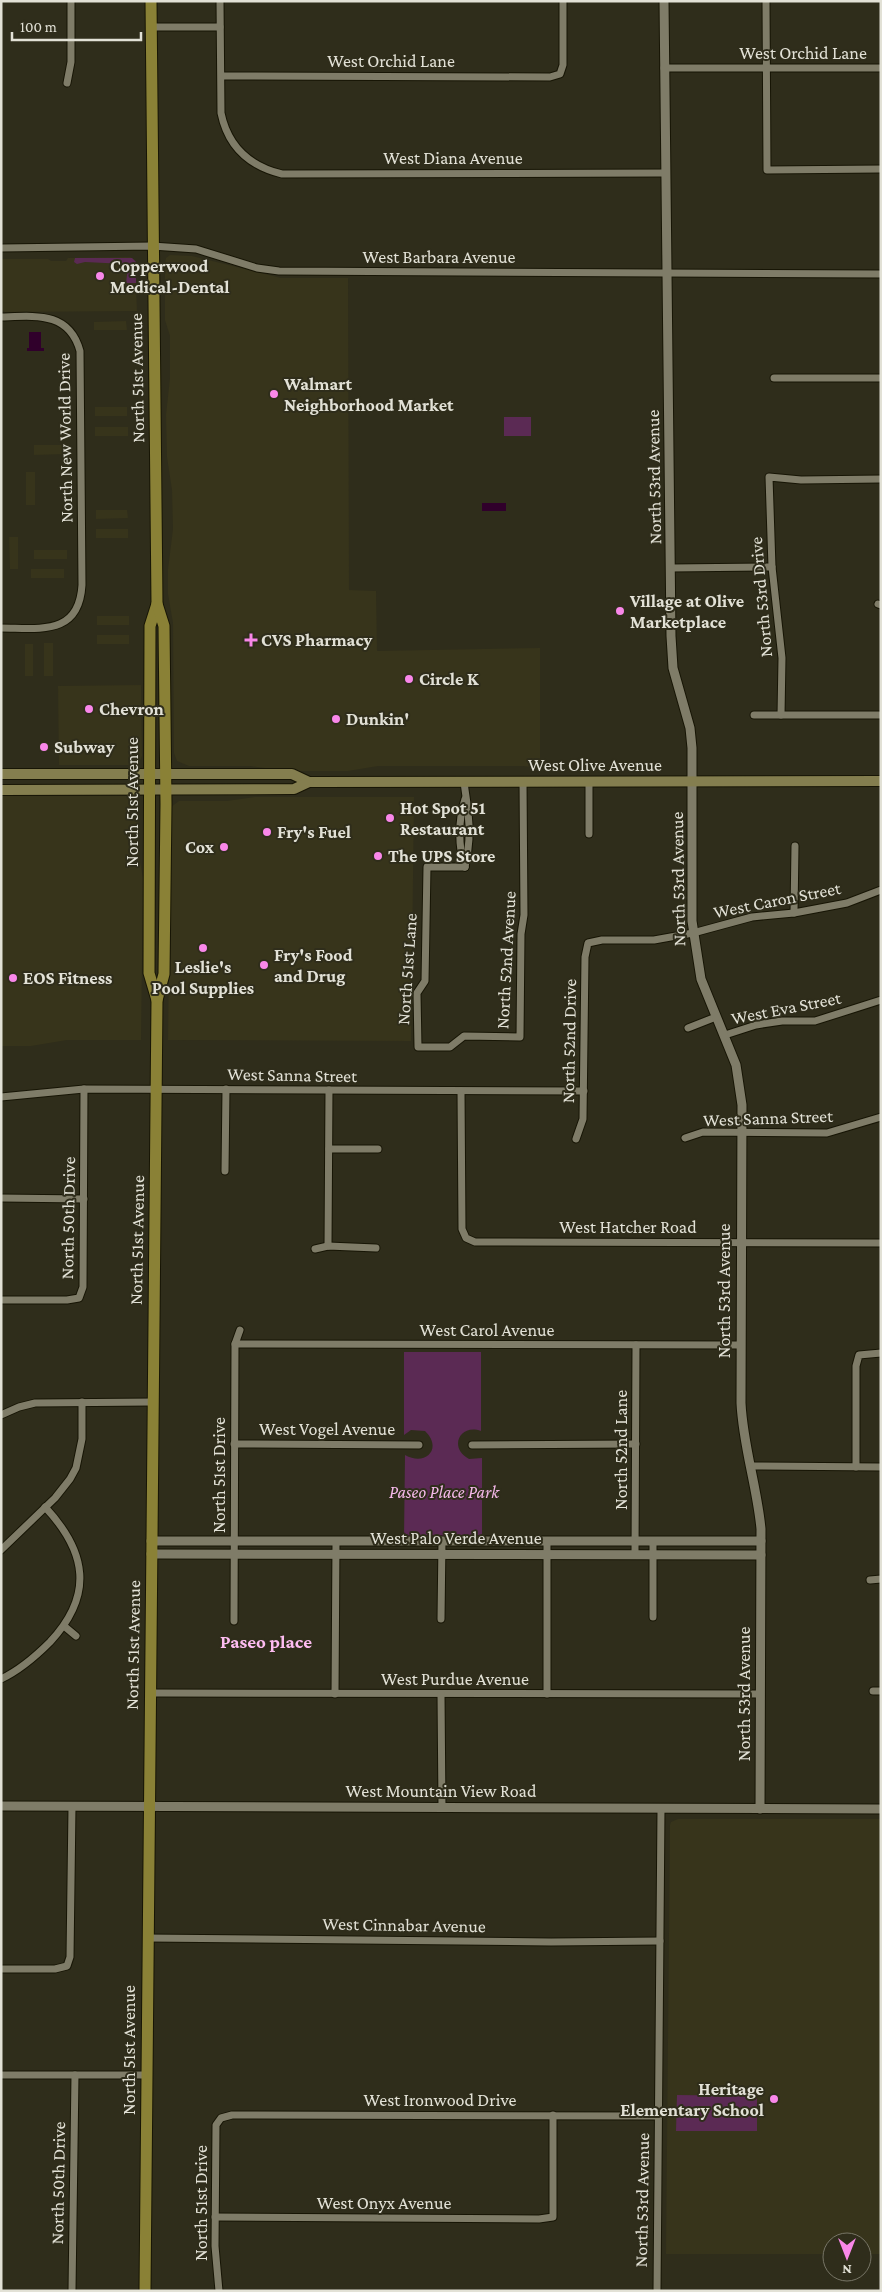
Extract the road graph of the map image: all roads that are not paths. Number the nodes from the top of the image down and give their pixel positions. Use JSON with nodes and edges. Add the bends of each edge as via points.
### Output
{"nodes":[{"id":1,"x":70,"y":1,"type":"edge"},
{"id":2,"x":151,"y":1,"type":"edge"},
{"id":3,"x":220,"y":1,"type":"edge"},
{"id":4,"x":563,"y":1,"type":"edge"},
{"id":5,"x":664,"y":1,"type":"edge"},
{"id":6,"x":766,"y":1,"type":"edge"},
{"id":7,"x":151,"y":27,"type":"junction"},
{"id":8,"x":220,"y":27,"type":"junction"},
{"id":9,"x":766,"y":67,"type":"junction"},
{"id":10,"x":664,"y":68,"type":"junction"},
{"id":11,"x":881,"y":68,"type":"edge"},
{"id":12,"x":222,"y":76,"type":"junction"},
{"id":13,"x":67,"y":83,"type":"dead end"},
{"id":14,"x":881,"y":169,"type":"edge"},
{"id":15,"x":665,"y":173,"type":"junction"},
{"id":16,"x":152,"y":246,"type":"junction"},
{"id":17,"x":1,"y":248,"type":"edge"},
{"id":18,"x":667,"y":272,"type":"junction"},
{"id":19,"x":881,"y":274,"type":"edge"},
{"id":20,"x":1,"y":317,"type":"edge"},
{"id":21,"x":774,"y":378,"type":"dead end"},
{"id":22,"x":881,"y":378,"type":"edge"},
{"id":23,"x":881,"y":479,"type":"edge"},
{"id":24,"x":772,"y":567,"type":"junction"},
{"id":25,"x":671,"y":568,"type":"junction"},
{"id":26,"x":157,"y":604,"type":"junction"},
{"id":27,"x":1,"y":628,"type":"edge"},
{"id":28,"x":781,"y":715,"type":"junction"},
{"id":29,"x":881,"y":715,"type":"edge"},
{"id":30,"x":754,"y":716,"type":"dead end"},
{"id":31,"x":1,"y":774,"type":"edge"},
{"id":32,"x":150,"y":774,"type":"junction"},
{"id":33,"x":166,"y":774,"type":"junction"},
{"id":34,"x":692,"y":780,"type":"junction"},
{"id":35,"x":464,"y":781,"type":"junction"},
{"id":36,"x":523,"y":781,"type":"junction"},
{"id":37,"x":589,"y":781,"type":"junction"},
{"id":38,"x":881,"y":781,"type":"edge"},
{"id":39,"x":309,"y":782,"type":"junction"},
{"id":40,"x":1,"y":790,"type":"edge"},
{"id":41,"x":150,"y":790,"type":"junction"},
{"id":42,"x":166,"y":790,"type":"junction"},
{"id":43,"x":589,"y":834,"type":"dead end"},
{"id":44,"x":795,"y":846,"type":"dead end"},
{"id":45,"x":881,"y":890,"type":"edge"},
{"id":46,"x":794,"y":913,"type":"junction"},
{"id":47,"x":693,"y":933,"type":"junction"},
{"id":48,"x":588,"y":943,"type":"joint"},
{"id":49,"x":157,"y":1000,"type":"junction"},
{"id":50,"x":881,"y":1000,"type":"edge"},
{"id":51,"x":716,"y":1017,"type":"junction"},
{"id":52,"x":688,"y":1028,"type":"dead end"},
{"id":53,"x":725,"y":1035,"type":"junction"},
{"id":54,"x":418,"y":1047,"type":"joint"},
{"id":55,"x":84,"y":1089,"type":"junction"},
{"id":56,"x":156,"y":1089,"type":"junction"},
{"id":57,"x":226,"y":1089,"type":"junction"},
{"id":58,"x":329,"y":1090,"type":"junction"},
{"id":59,"x":461,"y":1091,"type":"junction"},
{"id":60,"x":584,"y":1091,"type":"junction"},
{"id":61,"x":1,"y":1097,"type":"edge"},
{"id":62,"x":881,"y":1117,"type":"edge"},
{"id":63,"x":742,"y":1132,"type":"junction"},
{"id":64,"x":685,"y":1138,"type":"dead end"},
{"id":65,"x":576,"y":1139,"type":"dead end"},
{"id":66,"x":329,"y":1149,"type":"junction"},
{"id":67,"x":378,"y":1149,"type":"dead end"},
{"id":68,"x":225,"y":1171,"type":"dead end"},
{"id":69,"x":1,"y":1198,"type":"edge"},
{"id":70,"x":84,"y":1199,"type":"junction"},
{"id":71,"x":741,"y":1243,"type":"junction"},
{"id":72,"x":881,"y":1243,"type":"edge"},
{"id":73,"x":328,"y":1246,"type":"junction"},
{"id":74,"x":376,"y":1248,"type":"dead end"},
{"id":75,"x":316,"y":1249,"type":"dead end"},
{"id":76,"x":1,"y":1300,"type":"edge"},
{"id":77,"x":240,"y":1330,"type":"dead end"},
{"id":78,"x":235,"y":1344,"type":"junction"},
{"id":79,"x":636,"y":1345,"type":"junction"},
{"id":80,"x":740,"y":1345,"type":"junction"},
{"id":81,"x":881,"y":1353,"type":"edge"},
{"id":82,"x":82,"y":1402,"type":"junction"},
{"id":83,"x":153,"y":1402,"type":"junction"},
{"id":84,"x":1,"y":1415,"type":"edge"},
{"id":85,"x":234,"y":1444,"type":"junction"},
{"id":86,"x":419,"y":1444,"type":"dead end"},
{"id":87,"x":472,"y":1444,"type":"dead end"},
{"id":88,"x":636,"y":1444,"type":"junction"},
{"id":89,"x":750,"y":1466,"type":"junction"},
{"id":90,"x":881,"y":1466,"type":"edge"},
{"id":91,"x":856,"y":1467,"type":"junction"},
{"id":92,"x":45,"y":1507,"type":"junction"},
{"id":93,"x":151,"y":1541,"type":"junction"},
{"id":94,"x":234,"y":1541,"type":"junction"},
{"id":95,"x":336,"y":1541,"type":"junction"},
{"id":96,"x":442,"y":1541,"type":"junction"},
{"id":97,"x":547,"y":1541,"type":"junction"},
{"id":98,"x":635,"y":1541,"type":"junction"},
{"id":99,"x":653,"y":1541,"type":"junction"},
{"id":100,"x":761,"y":1541,"type":"junction"},
{"id":101,"x":1,"y":1550,"type":"edge"},
{"id":102,"x":151,"y":1554,"type":"junction"},
{"id":103,"x":234,"y":1554,"type":"junction"},
{"id":104,"x":335,"y":1554,"type":"junction"},
{"id":105,"x":442,"y":1555,"type":"junction"},
{"id":106,"x":548,"y":1555,"type":"junction"},
{"id":107,"x":635,"y":1555,"type":"junction"},
{"id":108,"x":653,"y":1555,"type":"junction"},
{"id":109,"x":761,"y":1555,"type":"junction"},
{"id":110,"x":870,"y":1580,"type":"dead end"},
{"id":111,"x":881,"y":1580,"type":"edge"},
{"id":112,"x":653,"y":1617,"type":"dead end"},
{"id":113,"x":441,"y":1619,"type":"dead end"},
{"id":114,"x":234,"y":1621,"type":"dead end"},
{"id":115,"x":64,"y":1626,"type":"junction"},
{"id":116,"x":76,"y":1636,"type":"dead end"},
{"id":117,"x":1,"y":1679,"type":"edge"},
{"id":118,"x":150,"y":1693,"type":"junction"},
{"id":119,"x":335,"y":1694,"type":"junction"},
{"id":120,"x":442,"y":1694,"type":"junction"},
{"id":121,"x":547,"y":1694,"type":"junction"},
{"id":122,"x":760,"y":1694,"type":"junction"},
{"id":123,"x":1,"y":1806,"type":"edge"},
{"id":124,"x":148,"y":1806,"type":"junction"},
{"id":125,"x":72,"y":1807,"type":"junction"},
{"id":126,"x":442,"y":1807,"type":"junction"},
{"id":127,"x":661,"y":1809,"type":"junction"},
{"id":128,"x":760,"y":1809,"type":"junction"},
{"id":129,"x":881,"y":1810,"type":"edge"},
{"id":130,"x":147,"y":1938,"type":"junction"},
{"id":131,"x":660,"y":1941,"type":"junction"},
{"id":132,"x":1,"y":1969,"type":"edge"},
{"id":133,"x":1,"y":2075,"type":"edge"},
{"id":134,"x":74,"y":2075,"type":"junction"},
{"id":135,"x":146,"y":2075,"type":"junction"},
{"id":136,"x":554,"y":2116,"type":"junction"},
{"id":137,"x":659,"y":2116,"type":"junction"},
{"id":138,"x":222,"y":2118,"type":"joint"},
{"id":139,"x":215,"y":2217,"type":"junction"},
{"id":140,"x":72,"y":2291,"type":"edge"},
{"id":141,"x":145,"y":2291,"type":"edge"},
{"id":142,"x":219,"y":2291,"type":"edge"},
{"id":143,"x":657,"y":2291,"type":"edge"}],
"edges":[{"from":1,"to":13,"type":"street","via":[[71,62]]},
{"from":2,"to":7,"type":"main road","name":"North 51st Avenue"},
{"from":3,"to":8,"type":"street"},
{"from":4,"to":12,"type":"street","name":"West Orchid Lane","via":[[563,65],[560,74]]},
{"from":5,"to":10,"type":"street","name":"North 53rd Avenue"},
{"from":6,"to":9,"type":"street"},
{"from":7,"to":8,"type":"street"},
{"from":7,"to":16,"type":"main road","name":"North 51st Avenue"},
{"from":8,"to":12,"type":"street"},
{"from":9,"to":10,"type":"street","name":"West Orchid Lane"},
{"from":9,"to":11,"type":"street","name":"West Orchid Lane"},
{"from":9,"to":14,"type":"street","via":[[767,170]]},
{"from":10,"to":15,"type":"street","name":"North 53rd Avenue"},
{"from":12,"to":15,"type":"street","name":"West Diana Avenue","via":[[224,126],[233,144],[245,158],[282,174]]},
{"from":15,"to":18,"type":"street","name":"North 53rd Avenue"},
{"from":16,"to":17,"type":"street","name":"West Barbara Avenue"},
{"from":16,"to":18,"type":"street","name":"West Barbara Avenue","via":[[196,249],[257,268],[279,271]]},
{"from":16,"to":26,"type":"main road","name":"North 51st Avenue"},
{"from":18,"to":19,"type":"street","name":"West Barbara Avenue"},
{"from":18,"to":25,"type":"street","name":"North 53rd Avenue"},
{"from":20,"to":27,"type":"street","name":"North New World Drive","via":[[39,316],[57,322],[73,334],[80,351],[82,585],[81,601],[64,623],[52,627]]},
{"from":21,"to":22,"type":"street"},
{"from":23,"to":24,"type":"street","name":"North 53rd Drive","via":[[769,477]]},
{"from":24,"to":25,"type":"street"},
{"from":24,"to":28,"type":"street","name":"North 53rd Drive","via":[[782,658]]},
{"from":25,"to":34,"type":"street","name":"North 53rd Avenue","via":[[673,668],[690,728]]},
{"from":26,"to":32,"type":"main road","name":"North 51st Avenue","via":[[150,626]]},
{"from":26,"to":33,"type":"main road","name":"North 51st Avenue","via":[[164,626]]},
{"from":28,"to":29,"type":"street"},
{"from":28,"to":30,"type":"street"},
{"from":31,"to":32,"type":"main road","name":"West Olive Avenue"},
{"from":32,"to":33,"type":"main road","name":"West Olive Avenue"},
{"from":32,"to":41,"type":"main road","name":"North 51st Avenue"},
{"from":33,"to":39,"type":"main road","name":"West Olive Avenue","via":[[292,774]]},
{"from":33,"to":42,"type":"main road","name":"North 51st Avenue"},
{"from":34,"to":37,"type":"main road","name":"West Olive Avenue"},
{"from":34,"to":38,"type":"main road","name":"West Olive Avenue"},
{"from":34,"to":47,"type":"street","name":"North 53rd Avenue"},
{"from":35,"to":36,"type":"main road","name":"West Olive Avenue"},
{"from":35,"to":39,"type":"main road","name":"West Olive Avenue"},
{"from":35,"to":54,"type":"street","name":"North 51st Lane","via":[[468,811],[465,867],[427,867],[425,981],[417,993]]},
{"from":36,"to":37,"type":"main road","name":"West Olive Avenue"},
{"from":36,"to":54,"type":"street","name":"North 52nd Avenue","via":[[520,1037],[464,1036],[450,1047]]},
{"from":37,"to":43,"type":"street"},
{"from":39,"to":42,"type":"main road","name":"West Olive Avenue","via":[[294,789]]},
{"from":40,"to":41,"type":"main road","name":"West Olive Avenue"},
{"from":41,"to":42,"type":"main road","name":"West Olive Avenue"},
{"from":41,"to":49,"type":"main road","name":"North 51st Avenue","via":[[149,973]]},
{"from":42,"to":49,"type":"main road","name":"North 51st Avenue","via":[[164,974]]},
{"from":44,"to":46,"type":"street"},
{"from":45,"to":46,"type":"street","name":"West Caron Street","via":[[846,903]]},
{"from":46,"to":47,"type":"street","name":"West Caron Street","via":[[752,917]]},
{"from":47,"to":48,"type":"street","name":"West Caron Street","via":[[654,940]]},
{"from":47,"to":51,"type":"street","name":"North 53rd Avenue","via":[[701,979]]},
{"from":48,"to":60,"type":"street","name":"North 52nd Drive","via":[[585,957]]},
{"from":49,"to":56,"type":"main road","name":"North 51st Avenue"},
{"from":50,"to":53,"type":"street","name":"West Eva Street","via":[[814,1021],[756,1025]]},
{"from":51,"to":52,"type":"street","name":"West Eva Street"},
{"from":51,"to":53,"type":"street","name":"North 53rd Avenue"},
{"from":53,"to":63,"type":"street","name":"North 53rd Avenue","via":[[740,1086]]},
{"from":55,"to":56,"type":"street","name":"West Sanna Street"},
{"from":55,"to":61,"type":"street","name":"West Sanna Street"},
{"from":55,"to":70,"type":"street","name":"North 50th Drive"},
{"from":56,"to":57,"type":"street","name":"West Sanna Street"},
{"from":56,"to":83,"type":"main road","name":"North 51st Avenue"},
{"from":57,"to":58,"type":"street","name":"West Sanna Street"},
{"from":57,"to":68,"type":"street"},
{"from":58,"to":59,"type":"street","name":"West Sanna Street"},
{"from":58,"to":66,"type":"street"},
{"from":59,"to":60,"type":"street","name":"West Sanna Street"},
{"from":59,"to":71,"type":"street","name":"West Hatcher Road","via":[[462,1229],[466,1238],[475,1242]]},
{"from":60,"to":65,"type":"street","name":"North 52nd Drive","via":[[583,1119]]},
{"from":62,"to":63,"type":"street","name":"West Sanna Street","via":[[827,1133]]},
{"from":63,"to":64,"type":"street","name":"West Sanna Street","via":[[703,1132]]},
{"from":63,"to":71,"type":"street","name":"North 53rd Avenue"},
{"from":66,"to":67,"type":"street"},
{"from":66,"to":73,"type":"street"},
{"from":69,"to":70,"type":"street"},
{"from":70,"to":76,"type":"street","name":"North 50th Drive","via":[[83,1287],[79,1298]]},
{"from":71,"to":72,"type":"street","name":"West Hatcher Road"},
{"from":71,"to":80,"type":"street","name":"North 53rd Avenue"},
{"from":73,"to":74,"type":"street"},
{"from":73,"to":75,"type":"street"},
{"from":77,"to":78,"type":"street","name":"North 51st Drive"},
{"from":78,"to":79,"type":"street","name":"West Carol Avenue"},
{"from":78,"to":85,"type":"street","name":"North 51st Drive"},
{"from":79,"to":80,"type":"street","name":"West Carol Avenue"},
{"from":79,"to":88,"type":"street","name":"North 52nd Lane"},
{"from":80,"to":89,"type":"street","name":"North 53rd Avenue","via":[[742,1426]]},
{"from":81,"to":91,"type":"street","via":[[858,1355]]},
{"from":82,"to":83,"type":"street"},
{"from":82,"to":84,"type":"street","via":[[35,1403]]},
{"from":82,"to":92,"type":"street","via":[[82,1439],[76,1468],[63,1489]]},
{"from":83,"to":93,"type":"main road","name":"North 51st Avenue"},
{"from":85,"to":86,"type":"street","name":"West Vogel Avenue"},
{"from":85,"to":94,"type":"street","name":"North 51st Drive"},
{"from":87,"to":88,"type":"street"},
{"from":88,"to":98,"type":"street","name":"North 52nd Lane"},
{"from":89,"to":91,"type":"street"},
{"from":89,"to":100,"type":"street","name":"North 53rd Avenue","via":[[759,1507]]},
{"from":90,"to":91,"type":"street"},
{"from":92,"to":101,"type":"street"},
{"from":92,"to":115,"type":"street","via":[[67,1533],[80,1567],[79,1592]]},
{"from":93,"to":94,"type":"street","name":"West Palo Verde Avenue"},
{"from":93,"to":102,"type":"main road","name":"North 51st Avenue"},
{"from":94,"to":95,"type":"street","name":"West Palo Verde Avenue"},
{"from":94,"to":103,"type":"street","name":"North 51st Drive"},
{"from":95,"to":96,"type":"street","name":"West Palo Verde Avenue"},
{"from":95,"to":104,"type":"street"},
{"from":96,"to":97,"type":"street","name":"West Palo Verde Avenue"},
{"from":96,"to":105,"type":"street"},
{"from":97,"to":98,"type":"street","name":"West Palo Verde Avenue"},
{"from":97,"to":106,"type":"street"},
{"from":98,"to":99,"type":"street","name":"West Palo Verde Avenue"},
{"from":98,"to":107,"type":"street","name":"North 52nd Lane"},
{"from":99,"to":100,"type":"street","name":"West Palo Verde Avenue"},
{"from":99,"to":108,"type":"street"},
{"from":100,"to":109,"type":"street","name":"North 53rd Avenue"},
{"from":102,"to":103,"type":"street","name":"West Palo Verde Avenue"},
{"from":102,"to":118,"type":"main road","name":"North 51st Avenue"},
{"from":103,"to":104,"type":"street","name":"West Palo Verde Avenue"},
{"from":103,"to":114,"type":"street","name":"North 51st Drive"},
{"from":104,"to":105,"type":"street","name":"West Palo Verde Avenue"},
{"from":104,"to":119,"type":"street"},
{"from":105,"to":106,"type":"street","name":"West Palo Verde Avenue"},
{"from":105,"to":113,"type":"street"},
{"from":106,"to":107,"type":"street","name":"West Palo Verde Avenue"},
{"from":106,"to":121,"type":"street"},
{"from":107,"to":108,"type":"street","name":"West Palo Verde Avenue"},
{"from":108,"to":109,"type":"street","name":"West Palo Verde Avenue"},
{"from":108,"to":112,"type":"street"},
{"from":109,"to":122,"type":"street","name":"North 53rd Avenue"},
{"from":110,"to":111,"type":"street"},
{"from":115,"to":116,"type":"street"},
{"from":115,"to":117,"type":"street","via":[[20,1669]]},
{"from":118,"to":119,"type":"street","name":"West Purdue Avenue"},
{"from":118,"to":124,"type":"main road","name":"North 51st Avenue"},
{"from":119,"to":120,"type":"street","name":"West Purdue Avenue"},
{"from":120,"to":121,"type":"street","name":"West Purdue Avenue"},
{"from":120,"to":126,"type":"street"},
{"from":121,"to":122,"type":"street","name":"West Purdue Avenue"},
{"from":122,"to":128,"type":"street","name":"North 53rd Avenue"},
{"from":123,"to":125,"type":"street","name":"West Mountain View Road"},
{"from":124,"to":125,"type":"street","name":"West Mountain View Road"},
{"from":124,"to":126,"type":"street","name":"West Mountain View Road"},
{"from":124,"to":130,"type":"main road","name":"North 51st Avenue"},
{"from":125,"to":132,"type":"street","via":[[70,1957],[67,1966]]},
{"from":126,"to":127,"type":"street","name":"West Mountain View Road"},
{"from":127,"to":128,"type":"street","name":"West Mountain View Road"},
{"from":127,"to":131,"type":"street","name":"North 53rd Avenue"},
{"from":128,"to":129,"type":"street","name":"West Mountain View Road"},
{"from":130,"to":131,"type":"street","name":"West Cinnabar Avenue"},
{"from":130,"to":135,"type":"main road","name":"North 51st Avenue"},
{"from":131,"to":137,"type":"street","name":"North 53rd Avenue"},
{"from":133,"to":134,"type":"street"},
{"from":134,"to":135,"type":"street"},
{"from":134,"to":140,"type":"street","name":"North 50th Drive"},
{"from":135,"to":141,"type":"main road","name":"North 51st Avenue"},
{"from":136,"to":137,"type":"street","name":"West Ironwood Drive"},
{"from":136,"to":138,"type":"street","name":"West Ironwood Drive","via":[[232,2115]]},
{"from":136,"to":139,"type":"street","name":"West Onyx Avenue","via":[[553,2217]]},
{"from":137,"to":143,"type":"street","name":"North 53rd Avenue"},
{"from":138,"to":139,"type":"street","name":"North 51st Drive","via":[[216,2125]]},
{"from":139,"to":142,"type":"street","name":"North 51st Drive"}]}
